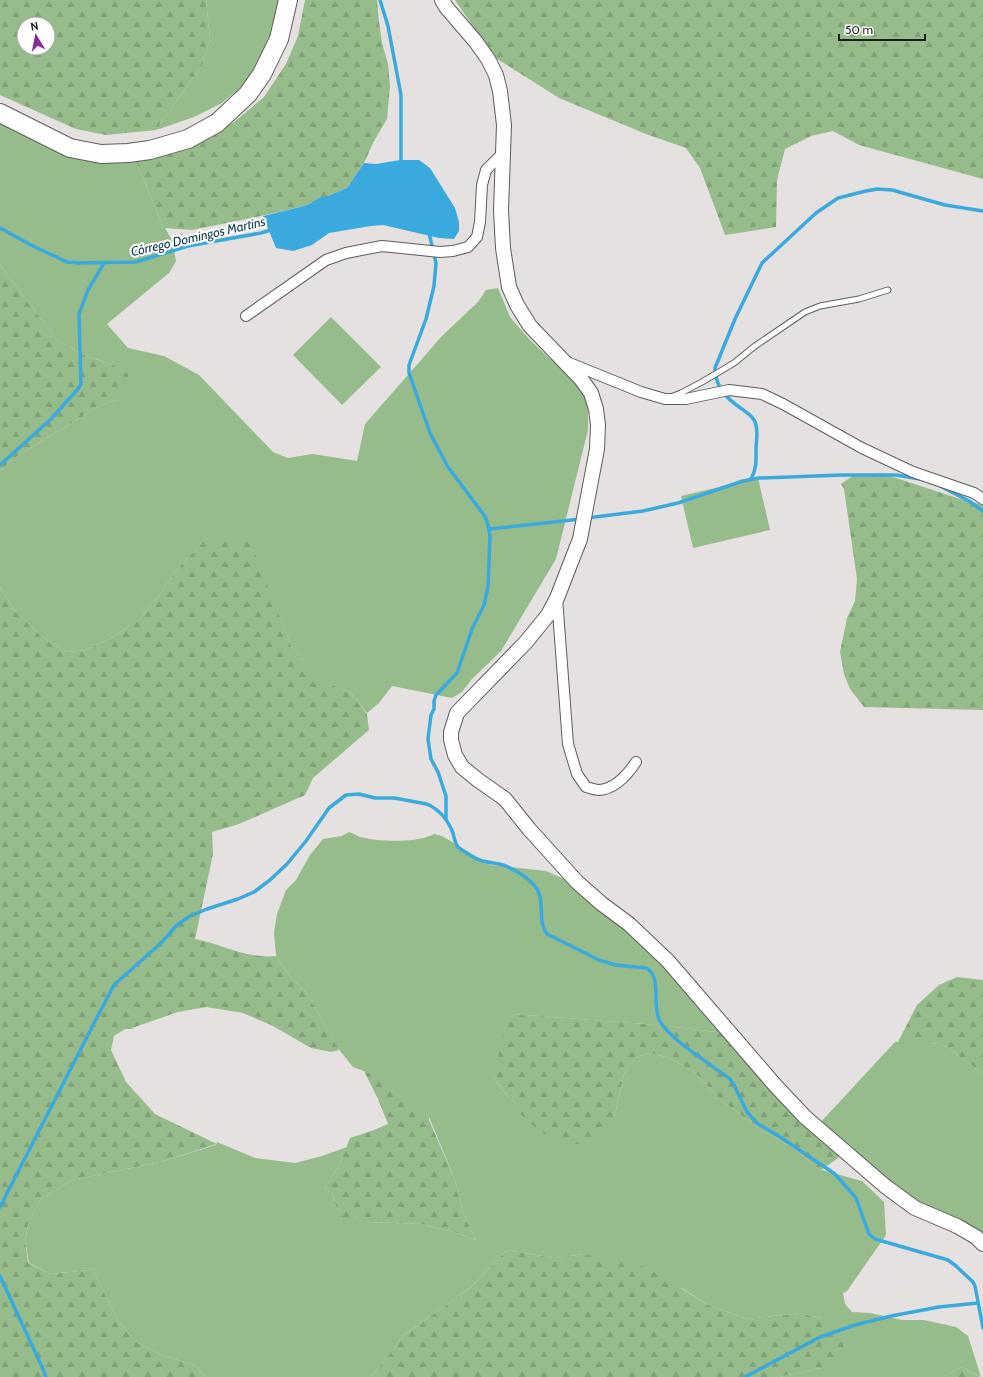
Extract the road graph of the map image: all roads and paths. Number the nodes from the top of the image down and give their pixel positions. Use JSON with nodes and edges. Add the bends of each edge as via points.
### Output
{"nodes":[{"id":1,"x":288,"y":0,"type":"edge"},
{"id":2,"x":442,"y":0,"type":"edge"},
{"id":3,"x":0,"y":113,"type":"edge"},
{"id":4,"x":503,"y":153,"type":"junction"},
{"id":5,"x":888,"y":290,"type":"dead end"},
{"id":6,"x":246,"y":316,"type":"dead end"},
{"id":7,"x":563,"y":360,"type":"junction"},
{"id":8,"x":665,"y":399,"type":"junction"},
{"id":9,"x":983,"y":499,"type":"edge"},
{"id":10,"x":557,"y":598,"type":"junction"},
{"id":11,"x":636,"y":762,"type":"dead end"},
{"id":12,"x":983,"y":1244,"type":"edge"}],
"edges":[{"from":1,"to":3,"type":"highway","via":[[279,39],[262,74],[248,94],[217,123],[188,138],[150,150],[101,154],[70,148]]},
{"from":2,"to":4,"type":"street","via":[[476,42],[496,75],[503,110]]},
{"from":4,"to":6,"type":"street","via":[[486,170],[477,236],[468,247],[440,252],[382,246],[346,253],[326,260]]},
{"from":4,"to":7,"type":"street","via":[[501,217],[509,287],[530,326]]},
{"from":5,"to":8,"type":"lane","via":[[804,312],[722,370]]},
{"from":7,"to":8,"type":"street","via":[[641,392]]},
{"from":7,"to":10,"type":"street","via":[[591,394],[598,425],[597,449],[580,539]]},
{"from":8,"to":9,"type":"street","via":[[686,399],[729,390],[762,394],[862,448],[913,472]]},
{"from":10,"to":11,"type":"street","via":[[568,744],[577,774],[586,787],[599,790],[612,786],[626,776]]},
{"from":10,"to":12,"type":"street","via":[[548,615],[526,642],[457,713],[451,740],[462,767],[504,799],[576,882],[668,960],[805,1117],[885,1186],[915,1208],[957,1226]]}]}
